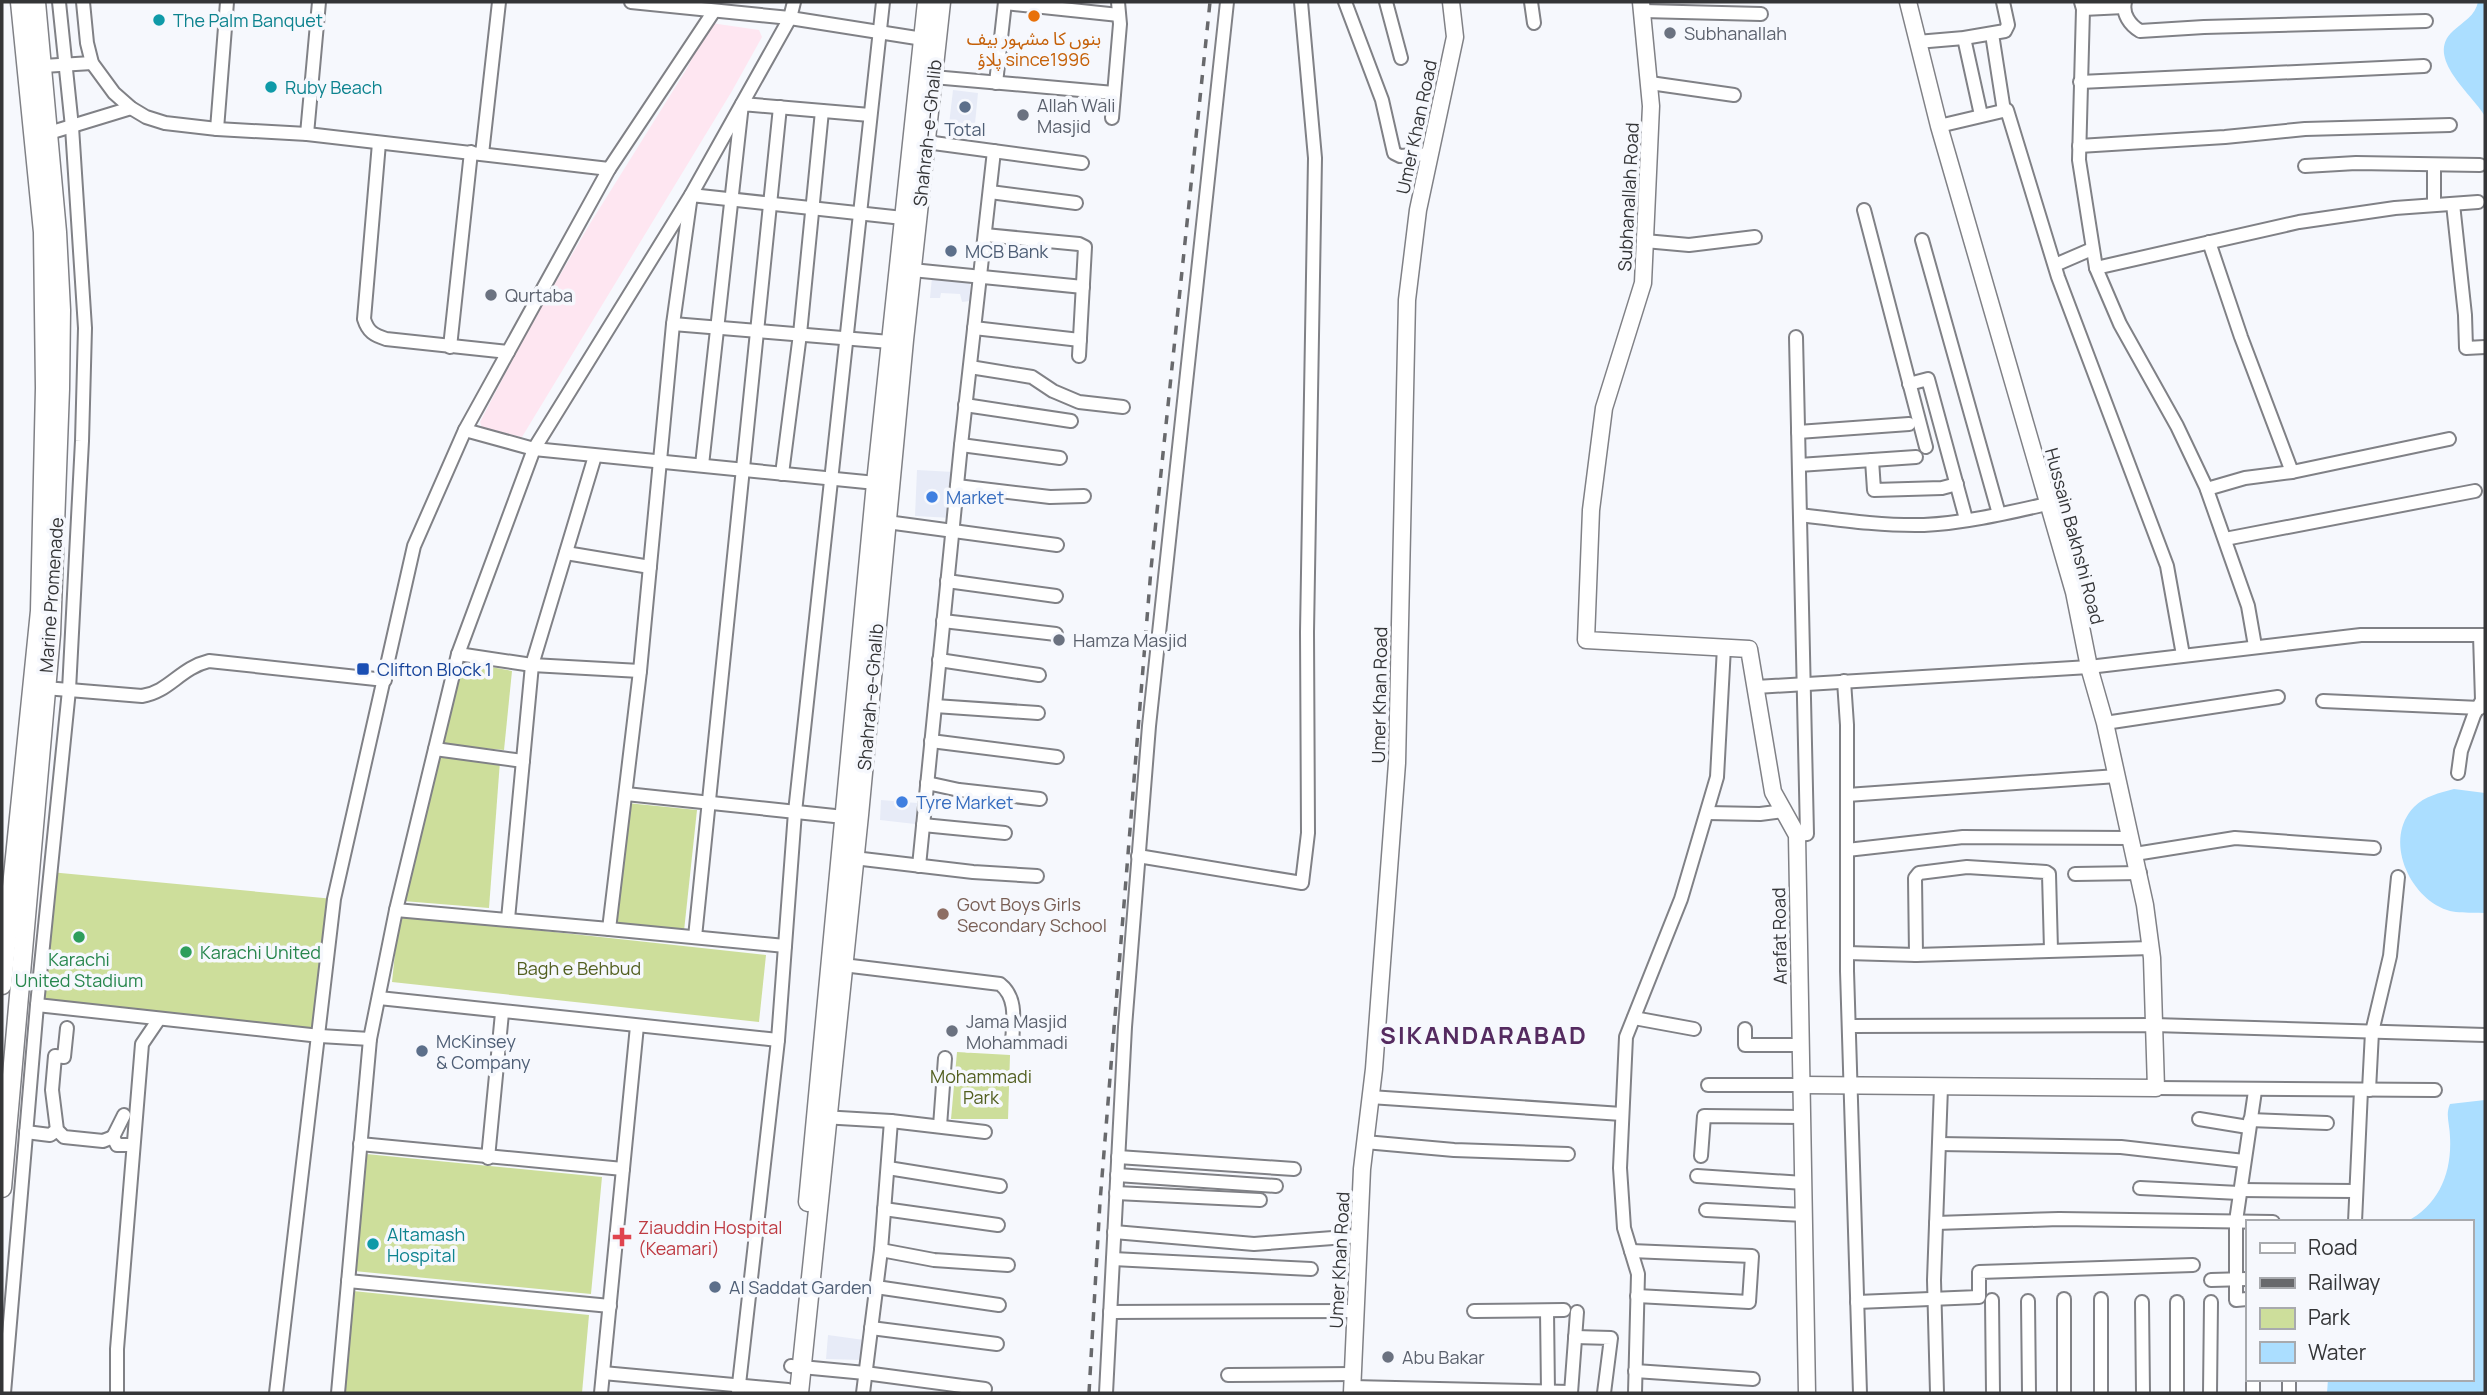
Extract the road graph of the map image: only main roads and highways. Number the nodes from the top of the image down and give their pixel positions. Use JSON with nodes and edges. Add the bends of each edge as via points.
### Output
{"nodes":[{"id":1,"x":20,"y":2,"type":"edge"},
{"id":2,"x":36,"y":2,"type":"edge"},
{"id":3,"x":927,"y":2,"type":"edge"},
{"id":4,"x":941,"y":2,"type":"edge"},
{"id":5,"x":2,"y":985,"type":"edge"},
{"id":6,"x":821,"y":1117,"type":"junction"},
{"id":7,"x":2,"y":1188,"type":"edge"},
{"id":8,"x":792,"y":1392,"type":"edge"}],
"edges":[{"from":1,"to":5,"type":"main road","name":"Marine Promenade","via":[[43,232],[45,388],[40,611]]},
{"from":2,"to":7,"type":"main road","name":"Marine Promenade","via":[[58,258],[60,390],[51,621]]},
{"from":3,"to":6,"type":"main road","name":"Shahrah-e-Ghalib","via":[[844,817]]},
{"from":4,"to":6,"type":"main road","name":"Shahrah-e-Ghalib","via":[[855,858]]},
{"from":6,"to":8,"type":"main road","name":"Shahrah-e-Ghalib"}]}
